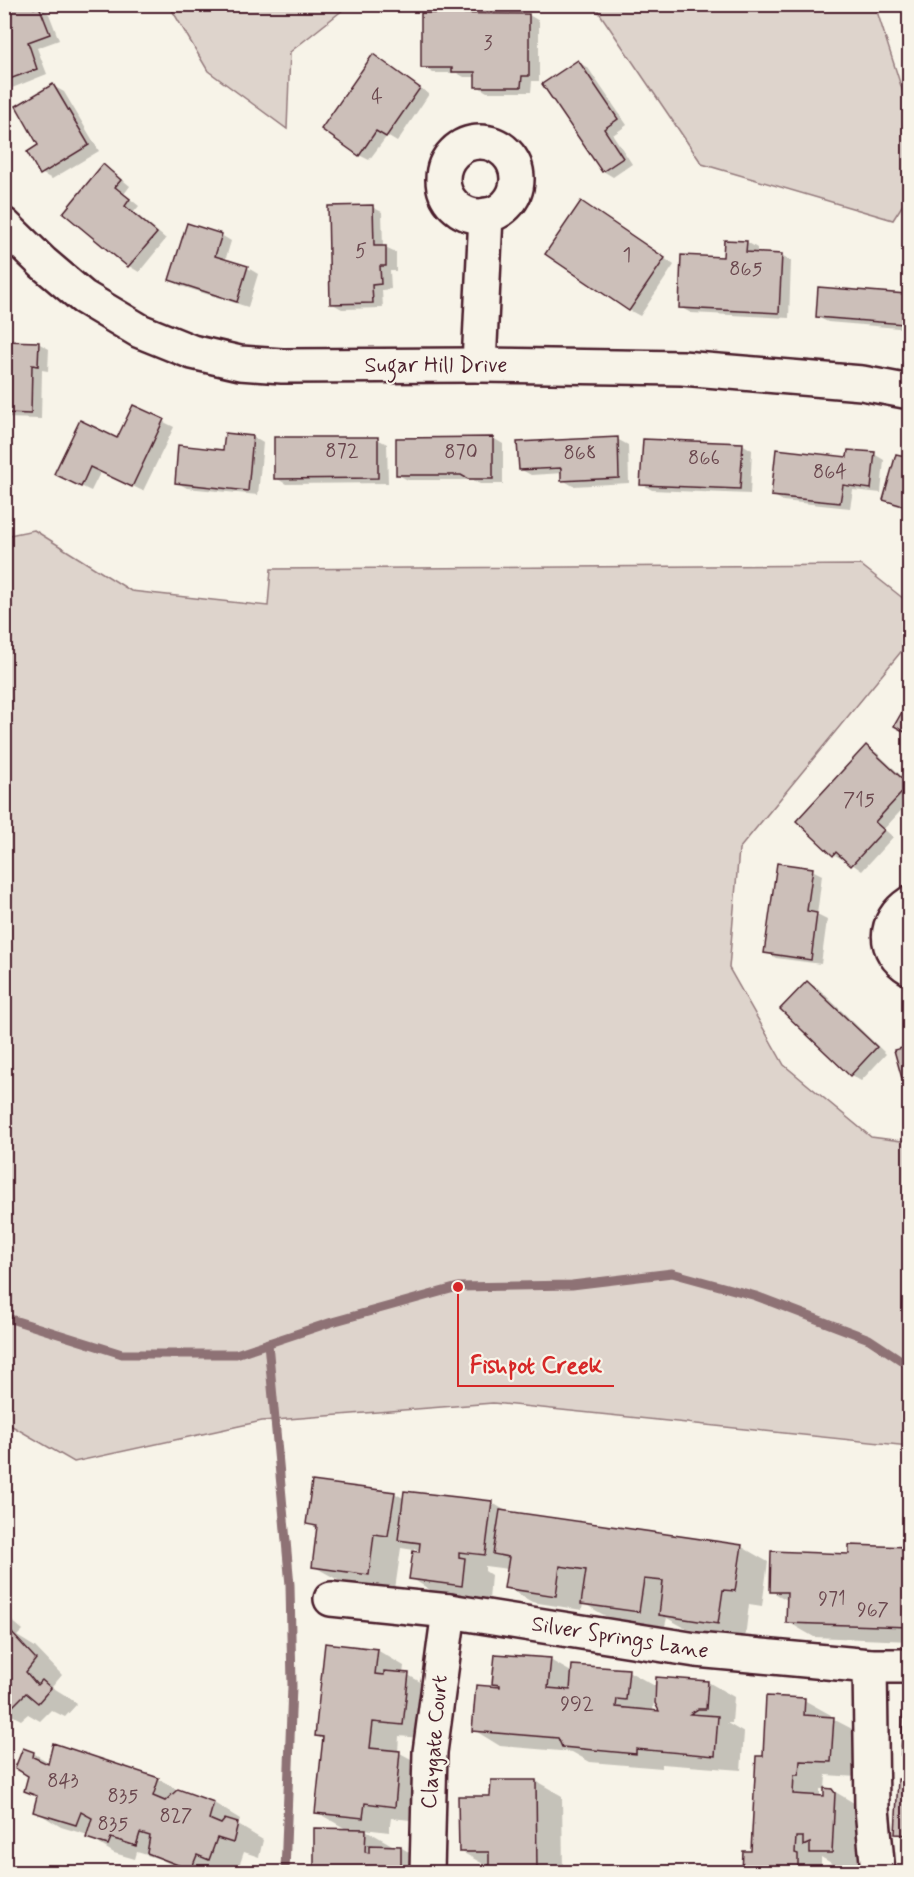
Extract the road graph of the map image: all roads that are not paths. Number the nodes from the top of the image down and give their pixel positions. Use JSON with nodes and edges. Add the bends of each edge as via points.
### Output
{"nodes":[{"id":1,"x":486,"y":215,"type":"dead end"},
{"id":2,"x":4,"y":225,"type":"edge"},
{"id":3,"x":479,"y":365,"type":"junction"},
{"id":4,"x":909,"y":392,"type":"edge"},
{"id":5,"x":909,"y":903,"type":"edge"},
{"id":6,"x":909,"y":968,"type":"edge"},
{"id":7,"x":331,"y":1599,"type":"dead end"},
{"id":8,"x":449,"y":1611,"type":"junction"},
{"id":9,"x":870,"y":1666,"type":"junction"},
{"id":10,"x":909,"y":1666,"type":"edge"},
{"id":11,"x":427,"y":1872,"type":"edge"},
{"id":12,"x":878,"y":1872,"type":"edge"}],
"edges":[{"from":1,"to":3,"type":"street"},
{"from":2,"to":3,"type":"street","name":"Sugar Hill Drive","via":[[83,297],[140,331],[192,352],[240,363],[282,366]]},
{"from":3,"to":4,"type":"street","name":"Sugar Hill Drive","via":[[682,368],[862,383]]},
{"from":5,"to":6,"type":"street","via":[[893,919],[889,930],[894,953]]},
{"from":7,"to":8,"type":"street","name":"Silver Springs Lane"},
{"from":8,"to":9,"type":"street","name":"Silver Springs Lane","via":[[696,1650]]},
{"from":8,"to":11,"type":"street","name":"Claygate Court","via":[[430,1752]]},
{"from":9,"to":10,"type":"street","name":"Silver Springs Lane"},
{"from":9,"to":12,"type":"street","via":[[872,1809]]}]}
